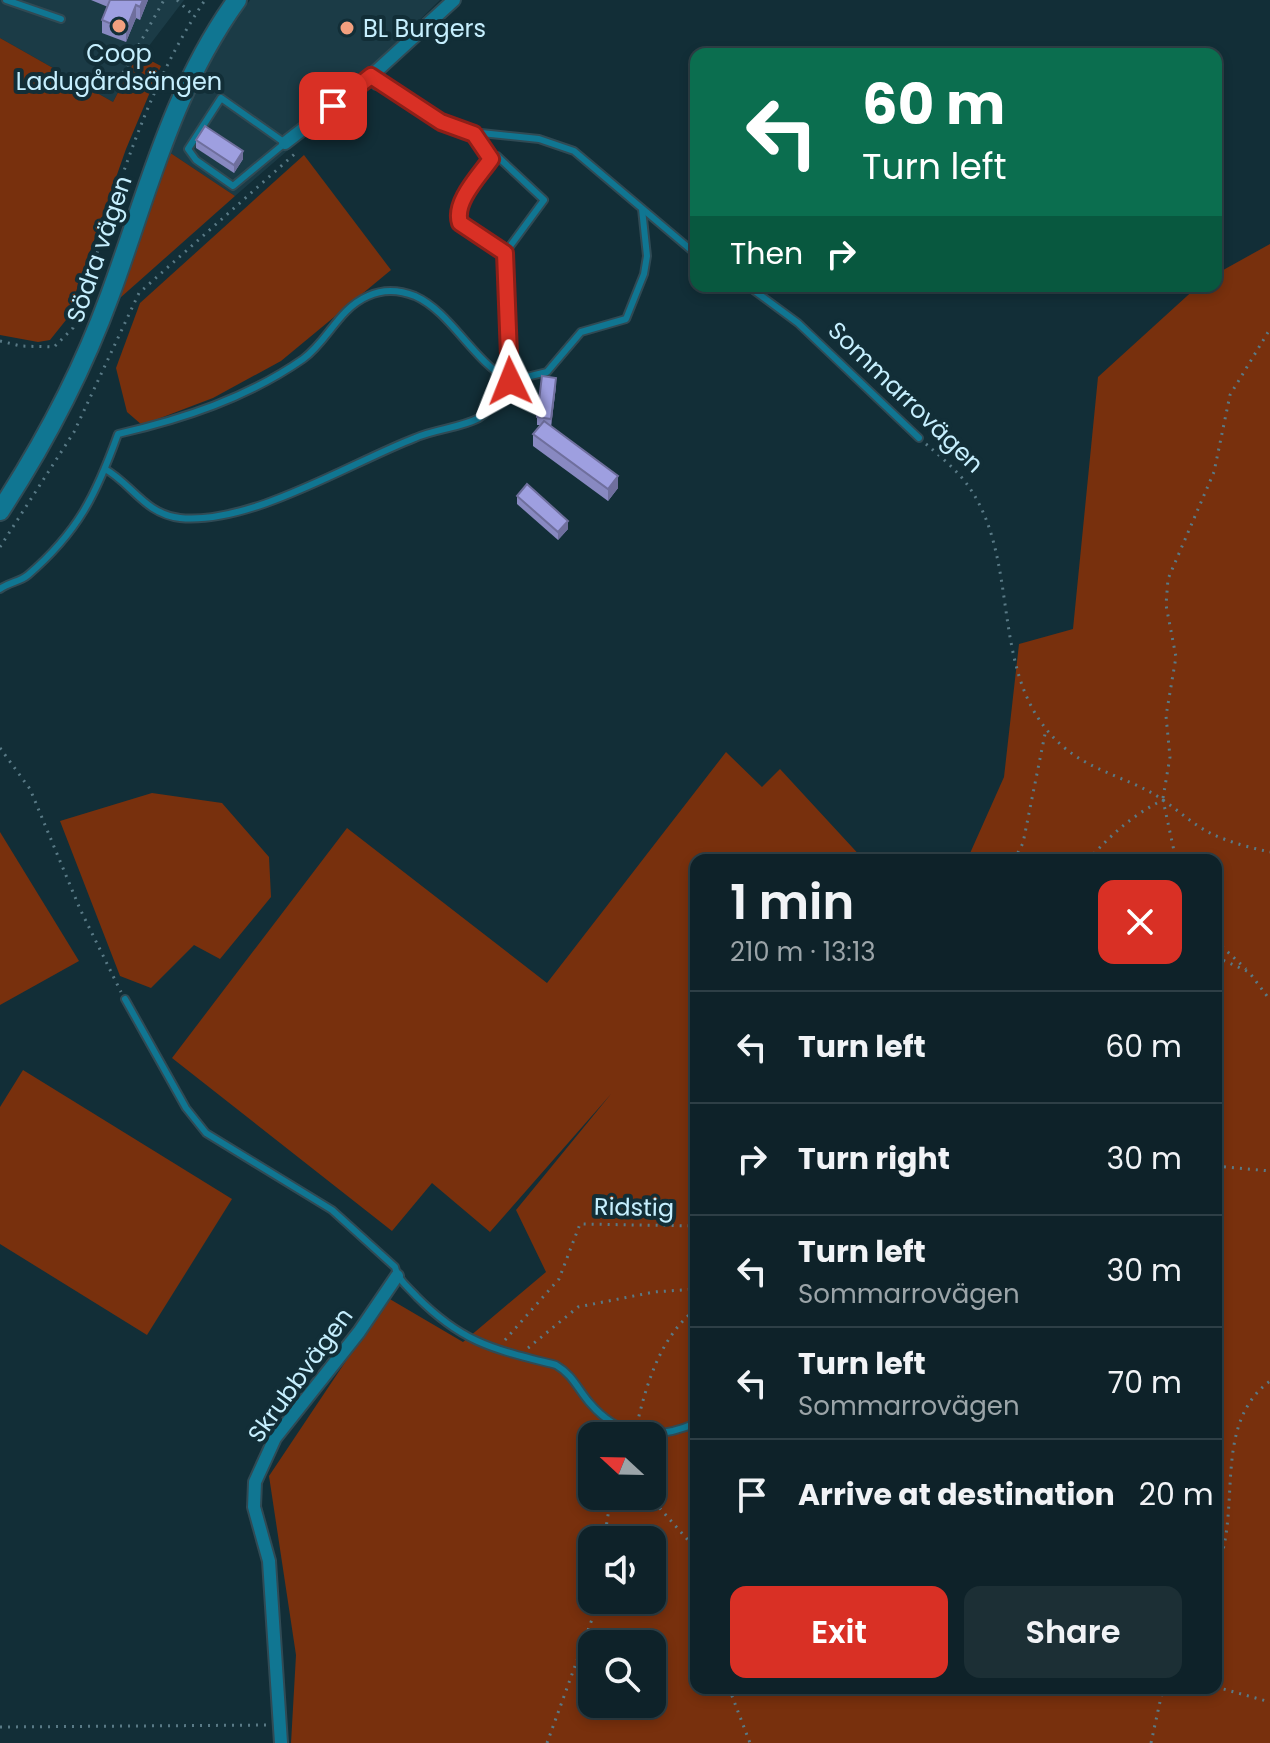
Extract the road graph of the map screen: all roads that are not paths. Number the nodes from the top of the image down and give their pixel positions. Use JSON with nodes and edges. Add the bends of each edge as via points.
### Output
{"nodes":[{"id":1,"x":6,"y":0,"type":"edge"},
{"id":2,"x":237,"y":0,"type":"edge"},
{"id":3,"x":454,"y":0,"type":"edge"},
{"id":4,"x":61,"y":19,"type":"dead end"},
{"id":5,"x":374,"y":80,"type":"junction"},
{"id":6,"x":474,"y":134,"type":"junction"},
{"id":7,"x":285,"y":143,"type":"junction"},
{"id":8,"x":491,"y":159,"type":"junction"},
{"id":9,"x":642,"y":209,"type":"junction"},
{"id":10,"x":690,"y":249,"type":"edge"},
{"id":11,"x":505,"y":253,"type":"junction"},
{"id":12,"x":756,"y":292,"type":"edge"},
{"id":13,"x":510,"y":381,"type":"junction"},
{"id":14,"x":919,"y":438,"type":"road end"},
{"id":15,"x":105,"y":469,"type":"junction"},
{"id":16,"x":0,"y":511,"type":"edge"},
{"id":17,"x":0,"y":589,"type":"edge"},
{"id":18,"x":125,"y":999,"type":"road end"},
{"id":19,"x":397,"y":1276,"type":"junction"},
{"id":20,"x":690,"y":1425,"type":"edge"},
{"id":21,"x":281,"y":1743,"type":"edge"}],
"edges":[{"from":1,"to":4,"type":"lane"},
{"from":2,"to":16,"type":"main road","name":"Södra vägen","via":[[197,63],[170,120],[112,291],[69,394]]},
{"from":3,"to":5,"type":"street"},
{"from":5,"to":6,"type":"lane","via":[[441,122]]},
{"from":5,"to":7,"type":"street"},
{"from":6,"to":8,"type":"lane"},
{"from":6,"to":9,"type":"lane","via":[[539,139],[574,151]]},
{"from":7,"to":7,"type":"lane","via":[[221,98],[188,149],[233,186]]},
{"from":8,"to":11,"type":"lane","via":[[460,205],[458,217]]},
{"from":8,"to":11,"type":"lane","via":[[501,156],[544,200]]},
{"from":9,"to":10,"type":"lane"},
{"from":9,"to":13,"type":"lane","via":[[647,256],[626,319],[581,332],[547,372]]},
{"from":11,"to":13,"type":"lane"},
{"from":12,"to":14,"type":"lane","name":"Sommarrovägen","via":[[798,323]]},
{"from":13,"to":15,"type":"lane","via":[[481,417],[414,438],[268,501],[216,515],[180,518],[162,513],[134,497]]},
{"from":13,"to":15,"type":"lane","via":[[491,370],[423,300],[383,292],[351,307],[303,358],[224,402],[161,426],[118,434]]},
{"from":15,"to":17,"type":"lane","via":[[93,500],[60,543],[25,578]]},
{"from":18,"to":19,"type":"lane","via":[[186,1108],[206,1133],[332,1210],[395,1267]]},
{"from":19,"to":20,"type":"lane","via":[[473,1342],[567,1371],[604,1417],[631,1434],[655,1435]]},
{"from":19,"to":21,"type":"street","name":"Skrubbvägen","via":[[275,1438],[255,1482],[254,1507],[269,1561]]}]}
